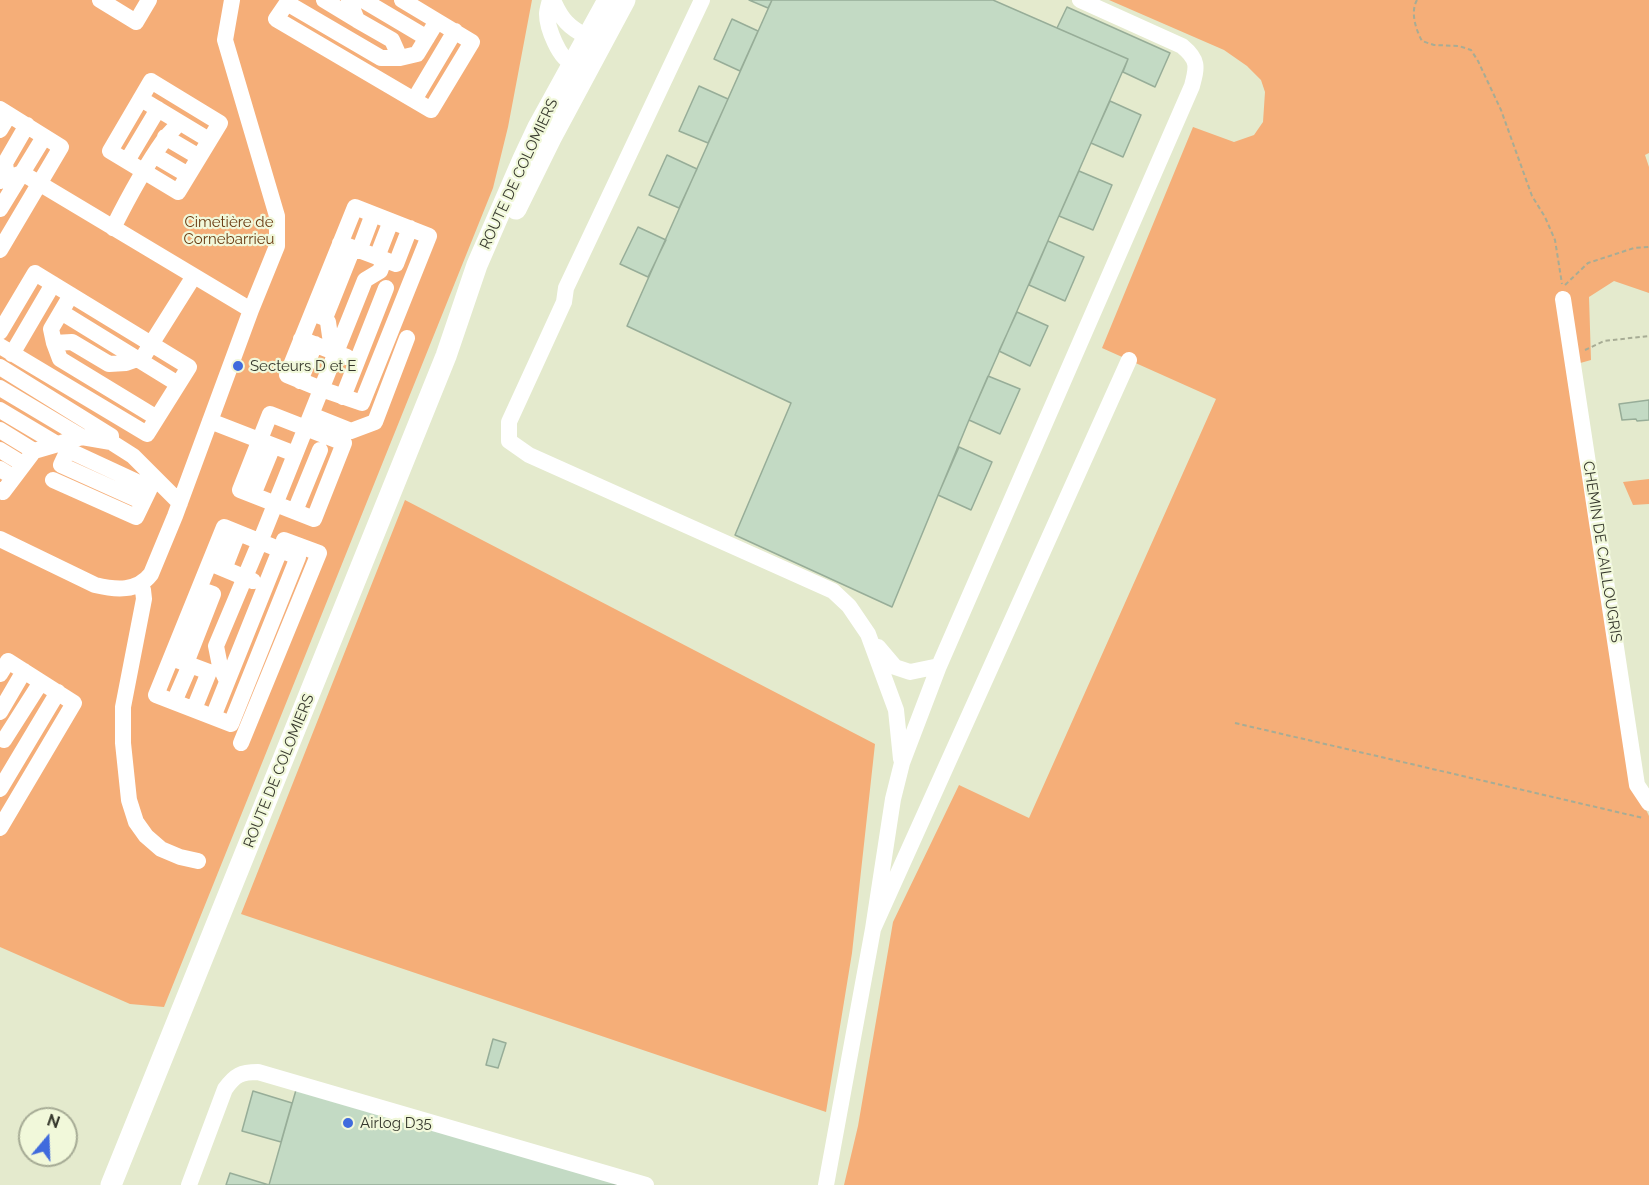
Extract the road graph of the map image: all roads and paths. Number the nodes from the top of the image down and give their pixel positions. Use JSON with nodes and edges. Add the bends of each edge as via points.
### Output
{"nodes":[{"id":1,"x":100,"y":0,"type":"edge"},
{"id":2,"x":232,"y":0,"type":"edge"},
{"id":3,"x":324,"y":0,"type":"edge"},
{"id":4,"x":349,"y":0,"type":"edge"},
{"id":5,"x":363,"y":0,"type":"edge"},
{"id":6,"x":402,"y":0,"type":"edge"},
{"id":7,"x":552,"y":0,"type":"edge"},
{"id":8,"x":608,"y":0,"type":"edge"},
{"id":9,"x":626,"y":0,"type":"edge"},
{"id":10,"x":702,"y":0,"type":"edge"},
{"id":11,"x":1080,"y":0,"type":"edge"},
{"id":12,"x":1417,"y":0,"type":"edge"},
{"id":13,"x":145,"y":1,"type":"edge"},
{"id":14,"x":288,"y":2,"type":"edge"},
{"id":15,"x":357,"y":20,"type":"junction"},
{"id":16,"x":437,"y":21,"type":"junction"},
{"id":17,"x":427,"y":38,"type":"junction"},
{"id":18,"x":583,"y":54,"type":"junction"},
{"id":19,"x":400,"y":58,"type":"junction"},
{"id":20,"x":141,"y":99,"type":"junction"},
{"id":21,"x":158,"y":109,"type":"junction"},
{"id":22,"x":5,"y":112,"type":"edge"},
{"id":23,"x":179,"y":122,"type":"junction"},
{"id":24,"x":27,"y":125,"type":"junction"},
{"id":25,"x":0,"y":130,"type":"edge"},
{"id":26,"x":44,"y":137,"type":"junction"},
{"id":27,"x":165,"y":137,"type":"junction"},
{"id":28,"x":209,"y":140,"type":"junction"},
{"id":29,"x":154,"y":155,"type":"junction"},
{"id":30,"x":199,"y":158,"type":"junction"},
{"id":31,"x":127,"y":161,"type":"junction"},
{"id":32,"x":144,"y":172,"type":"junction"},
{"id":33,"x":188,"y":175,"type":"junction"},
{"id":34,"x":10,"y":177,"type":"edge"},
{"id":35,"x":40,"y":183,"type":"junction"},
{"id":36,"x":0,"y":209,"type":"edge"},
{"id":37,"x":391,"y":221,"type":"junction"},
{"id":38,"x":113,"y":228,"type":"junction"},
{"id":39,"x":410,"y":228,"type":"junction"},
{"id":40,"x":1649,"y":247,"type":"edge"},
{"id":41,"x":351,"y":248,"type":"junction"},
{"id":42,"x":0,"y":250,"type":"edge"},
{"id":43,"x":381,"y":259,"type":"junction"},
{"id":44,"x":194,"y":276,"type":"junction"},
{"id":45,"x":365,"y":280,"type":"junction"},
{"id":46,"x":53,"y":284,"type":"junction"},
{"id":47,"x":386,"y":288,"type":"junction"},
{"id":48,"x":71,"y":295,"type":"junction"},
{"id":49,"x":405,"y":295,"type":"junction"},
{"id":50,"x":1563,"y":299,"type":"dead end"},
{"id":51,"x":251,"y":310,"type":"junction"},
{"id":52,"x":61,"y":312,"type":"junction"},
{"id":53,"x":318,"y":315,"type":"junction"},
{"id":54,"x":0,"y":332,"type":"edge"},
{"id":55,"x":1649,"y":336,"type":"edge"},
{"id":56,"x":407,"y":338,"type":"dead end"},
{"id":57,"x":308,"y":342,"type":"junction"},
{"id":58,"x":54,"y":343,"type":"junction"},
{"id":59,"x":152,"y":344,"type":"junction"},
{"id":60,"x":339,"y":346,"type":"junction"},
{"id":61,"x":6,"y":350,"type":"edge"},
{"id":62,"x":1572,"y":356,"type":"junction"},
{"id":63,"x":138,"y":359,"type":"junction"},
{"id":64,"x":1130,"y":360,"type":"dead end"},
{"id":65,"x":357,"y":361,"type":"junction"},
{"id":66,"x":0,"y":367,"type":"edge"},
{"id":67,"x":375,"y":369,"type":"junction"},
{"id":68,"x":178,"y":384,"type":"junction"},
{"id":69,"x":0,"y":388,"type":"edge"},
{"id":70,"x":321,"y":389,"type":"junction"},
{"id":71,"x":343,"y":397,"type":"junction"},
{"id":72,"x":0,"y":410,"type":"edge"},
{"id":73,"x":158,"y":418,"type":"junction"},
{"id":74,"x":210,"y":421,"type":"junction"},
{"id":75,"x":0,"y":430,"type":"edge"},
{"id":76,"x":82,"y":436,"type":"junction"},
{"id":77,"x":301,"y":441,"type":"junction"},
{"id":78,"x":111,"y":442,"type":"junction"},
{"id":79,"x":266,"y":443,"type":"junction"},
{"id":80,"x":63,"y":445,"type":"junction"},
{"id":81,"x":0,"y":450,"type":"edge"},
{"id":82,"x":320,"y":450,"type":"junction"},
{"id":83,"x":29,"y":457,"type":"junction"},
{"id":84,"x":339,"y":457,"type":"junction"},
{"id":85,"x":7,"y":473,"type":"edge"},
{"id":86,"x":310,"y":475,"type":"junction"},
{"id":87,"x":53,"y":480,"type":"dead end"},
{"id":88,"x":329,"y":482,"type":"junction"},
{"id":89,"x":0,"y":490,"type":"edge"},
{"id":90,"x":180,"y":503,"type":"junction"},
{"id":91,"x":275,"y":504,"type":"junction"},
{"id":92,"x":295,"y":511,"type":"junction"},
{"id":93,"x":262,"y":537,"type":"junction"},
{"id":94,"x":0,"y":539,"type":"edge"},
{"id":95,"x":280,"y":550,"type":"junction"},
{"id":96,"x":217,"y":566,"type":"junction"},
{"id":97,"x":140,"y":584,"type":"junction"},
{"id":98,"x":242,"y":584,"type":"junction"},
{"id":99,"x":265,"y":586,"type":"junction"},
{"id":100,"x":206,"y":591,"type":"junction"},
{"id":101,"x":283,"y":593,"type":"junction"},
{"id":102,"x":868,"y":634,"type":"junction"},
{"id":103,"x":182,"y":662,"type":"junction"},
{"id":104,"x":939,"y":666,"type":"junction"},
{"id":105,"x":24,"y":671,"type":"junction"},
{"id":106,"x":218,"y":673,"type":"junction"},
{"id":107,"x":0,"y":674,"type":"edge"},
{"id":108,"x":41,"y":682,"type":"junction"},
{"id":109,"x":58,"y":692,"type":"junction"},
{"id":110,"x":194,"y":710,"type":"junction"},
{"id":111,"x":0,"y":714,"type":"edge"},
{"id":112,"x":213,"y":717,"type":"junction"},
{"id":113,"x":1236,"y":723,"type":"dead end"},
{"id":114,"x":2,"y":743,"type":"edge"},
{"id":115,"x":241,"y":744,"type":"dead end"},
{"id":116,"x":902,"y":763,"type":"junction"},
{"id":117,"x":0,"y":789,"type":"edge"},
{"id":118,"x":1649,"y":803,"type":"edge"},
{"id":119,"x":1649,"y":819,"type":"edge"},
{"id":120,"x":0,"y":828,"type":"edge"},
{"id":121,"x":198,"y":861,"type":"dead end"},
{"id":122,"x":873,"y":929,"type":"junction"},
{"id":123,"x":111,"y":1185,"type":"edge"},
{"id":124,"x":189,"y":1185,"type":"edge"},
{"id":125,"x":646,"y":1185,"type":"edge"},
{"id":126,"x":826,"y":1185,"type":"edge"}],
"edges":[{"from":1,"to":13,"type":"street","via":[[136,22]]},
{"from":2,"to":51,"type":"street","via":[[225,40],[277,216],[277,246]]},
{"from":3,"to":15,"type":"street"},
{"from":4,"to":15,"type":"street"},
{"from":5,"to":17,"type":"street"},
{"from":6,"to":16,"type":"street"},
{"from":7,"to":18,"type":"street","via":[[577,32]]},
{"from":7,"to":18,"type":"street","via":[[547,14],[550,33],[560,51],[569,61]]},
{"from":8,"to":18,"type":"main road"},
{"from":9,"to":18,"type":"main road"},
{"from":10,"to":102,"type":"street","via":[[566,288],[564,302],[509,422],[509,441],[529,455],[833,591]]},
{"from":11,"to":104,"type":"street","via":[[1182,46],[1192,54],[1197,68]]},
{"from":12,"to":40,"type":"path","via":[[1416,30],[1422,41],[1471,50],[1478,61],[1501,110],[1532,196],[1555,240],[1562,287],[1588,263]]},
{"from":14,"to":16,"type":"street","via":[[276,19],[414,100],[455,32]]},
{"from":14,"to":19,"type":"street","via":[[381,58]]},
{"from":15,"to":19,"type":"street","via":[[392,40]]},
{"from":16,"to":17,"type":"street"},
{"from":17,"to":19,"type":"street","via":[[417,54]]},
{"from":18,"to":123,"type":"main road","name":"ROUTE DE COLOMIERS","via":[[538,127],[493,227],[446,356]]},
{"from":20,"to":21,"type":"street"},
{"from":20,"to":28,"type":"street","via":[[151,81],[220,123]]},
{"from":20,"to":31,"type":"street","via":[[110,151]]},
{"from":21,"to":23,"type":"street"},
{"from":21,"to":31,"type":"street"},
{"from":22,"to":24,"type":"street"},
{"from":22,"to":25,"type":"street"},
{"from":23,"to":27,"type":"street"},
{"from":23,"to":28,"type":"street"},
{"from":24,"to":26,"type":"street"},
{"from":24,"to":34,"type":"street","via":[[5,163]]},
{"from":26,"to":34,"type":"street"},
{"from":26,"to":35,"type":"street","via":[[61,147]]},
{"from":27,"to":29,"type":"street"},
{"from":27,"to":30,"type":"street"},
{"from":28,"to":30,"type":"street"},
{"from":29,"to":32,"type":"street"},
{"from":29,"to":33,"type":"street"},
{"from":30,"to":33,"type":"street"},
{"from":31,"to":32,"type":"street"},
{"from":32,"to":33,"type":"street","via":[[178,192]]},
{"from":32,"to":38,"type":"street"},
{"from":34,"to":35,"type":"street"},
{"from":34,"to":36,"type":"street"},
{"from":35,"to":38,"type":"street"},
{"from":35,"to":42,"type":"street"},
{"from":37,"to":39,"type":"street"},
{"from":37,"to":41,"type":"street","via":[[373,214]]},
{"from":37,"to":43,"type":"street"},
{"from":38,"to":44,"type":"street"},
{"from":39,"to":43,"type":"street","via":[[396,264]]},
{"from":39,"to":49,"type":"street","via":[[429,236]]},
{"from":41,"to":43,"type":"street"},
{"from":41,"to":53,"type":"street"},
{"from":43,"to":45,"type":"street","via":[[380,271]]},
{"from":44,"to":51,"type":"street"},
{"from":44,"to":59,"type":"street"},
{"from":45,"to":47,"type":"street"},
{"from":45,"to":60,"type":"street"},
{"from":46,"to":48,"type":"street"},
{"from":46,"to":54,"type":"street","via":[[35,273]]},
{"from":46,"to":61,"type":"street"},
{"from":47,"to":49,"type":"street"},
{"from":47,"to":65,"type":"street"},
{"from":48,"to":52,"type":"street"},
{"from":48,"to":59,"type":"street"},
{"from":49,"to":67,"type":"street"},
{"from":50,"to":62,"type":"street","name":"CHEMIN DE CAILLOUGRIS"},
{"from":51,"to":74,"type":"street"},
{"from":52,"to":58,"type":"street","via":[[51,329]]},
{"from":52,"to":63,"type":"street"},
{"from":53,"to":57,"type":"street"},
{"from":53,"to":60,"type":"street","via":[[328,322],[330,336]]},
{"from":55,"to":62,"type":"path","via":[[1604,341]]},
{"from":56,"to":77,"type":"street","via":[[375,422]]},
{"from":57,"to":60,"type":"street"},
{"from":57,"to":70,"type":"street","via":[[300,381]]},
{"from":58,"to":63,"type":"street","via":[[72,342],[108,364]]},
{"from":58,"to":73,"type":"street","via":[[60,359]]},
{"from":59,"to":63,"type":"street"},
{"from":59,"to":68,"type":"street","via":[[189,367]]},
{"from":60,"to":65,"type":"street"},
{"from":60,"to":70,"type":"street"},
{"from":61,"to":73,"type":"street","via":[[147,434]]},
{"from":62,"to":118,"type":"street","name":"CHEMIN DE CAILLOUGRIS","via":[[1637,784]]},
{"from":63,"to":68,"type":"street"},
{"from":64,"to":122,"type":"street"},
{"from":65,"to":67,"type":"street"},
{"from":65,"to":71,"type":"street"},
{"from":66,"to":78,"type":"street","via":[[111,436]]},
{"from":67,"to":71,"type":"street","via":[[362,403]]},
{"from":68,"to":73,"type":"street"},
{"from":69,"to":76,"type":"street"},
{"from":70,"to":71,"type":"street"},
{"from":70,"to":77,"type":"street"},
{"from":72,"to":80,"type":"street"},
{"from":74,"to":79,"type":"street"},
{"from":74,"to":90,"type":"street"},
{"from":75,"to":83,"type":"street"},
{"from":76,"to":78,"type":"street"},
{"from":76,"to":80,"type":"street"},
{"from":77,"to":79,"type":"street"},
{"from":77,"to":79,"type":"street","via":[[270,414]]},
{"from":77,"to":82,"type":"street"},
{"from":77,"to":84,"type":"street","via":[[344,443]]},
{"from":77,"to":86,"type":"street"},
{"from":77,"to":91,"type":"street"},
{"from":78,"to":90,"type":"street","via":[[133,456]]},
{"from":79,"to":91,"type":"street","via":[[253,495]]},
{"from":80,"to":83,"type":"street"},
{"from":80,"to":87,"type":"street","via":[[150,488],[136,517]]},
{"from":81,"to":83,"type":"street"},
{"from":82,"to":84,"type":"street"},
{"from":82,"to":86,"type":"street"},
{"from":83,"to":85,"type":"street"},
{"from":84,"to":88,"type":"street"},
{"from":85,"to":89,"type":"street","via":[[3,492]]},
{"from":86,"to":88,"type":"street"},
{"from":86,"to":92,"type":"street"},
{"from":88,"to":92,"type":"street","via":[[314,519]]},
{"from":90,"to":97,"type":"street","via":[[152,574]]},
{"from":91,"to":92,"type":"street"},
{"from":91,"to":93,"type":"street"},
{"from":93,"to":95,"type":"street"},
{"from":93,"to":96,"type":"street","via":[[238,533]]},
{"from":93,"to":98,"type":"street"},
{"from":93,"to":115,"type":"street","via":[[319,553]]},
{"from":94,"to":97,"type":"street","via":[[95,585],[123,589]]},
{"from":95,"to":99,"type":"street"},
{"from":95,"to":101,"type":"street","via":[[298,557]]},
{"from":96,"to":98,"type":"street"},
{"from":96,"to":100,"type":"street"},
{"from":97,"to":121,"type":"street","via":[[144,599],[123,707],[129,800],[136,822],[146,836],[161,849]]},
{"from":98,"to":99,"type":"street"},
{"from":98,"to":100,"type":"street","via":[[229,586],[222,595]]},
{"from":98,"to":106,"type":"street","via":[[216,646]]},
{"from":99,"to":101,"type":"street"},
{"from":99,"to":106,"type":"street","via":[[237,657]]},
{"from":100,"to":103,"type":"street"},
{"from":101,"to":112,"type":"street","via":[[231,724]]},
{"from":102,"to":104,"type":"street","via":[[895,667],[910,672]]},
{"from":102,"to":116,"type":"street","via":[[896,710]]},
{"from":103,"to":106,"type":"street"},
{"from":103,"to":110,"type":"street","via":[[174,702]]},
{"from":104,"to":116,"type":"street"},
{"from":105,"to":107,"type":"street","via":[[8,662]]},
{"from":105,"to":108,"type":"street"},
{"from":105,"to":111,"type":"street"},
{"from":106,"to":110,"type":"street"},
{"from":106,"to":112,"type":"street"},
{"from":108,"to":109,"type":"street"},
{"from":108,"to":114,"type":"street"},
{"from":109,"to":117,"type":"street"},
{"from":109,"to":120,"type":"street","via":[[75,703]]},
{"from":110,"to":112,"type":"street"},
{"from":111,"to":114,"type":"street","via":[[4,723]]},
{"from":113,"to":119,"type":"path"},
{"from":116,"to":122,"type":"street"},
{"from":122,"to":126,"type":"street"},
{"from":124,"to":125,"type":"street","via":[[225,1089],[244,1072],[258,1072]]}]}
